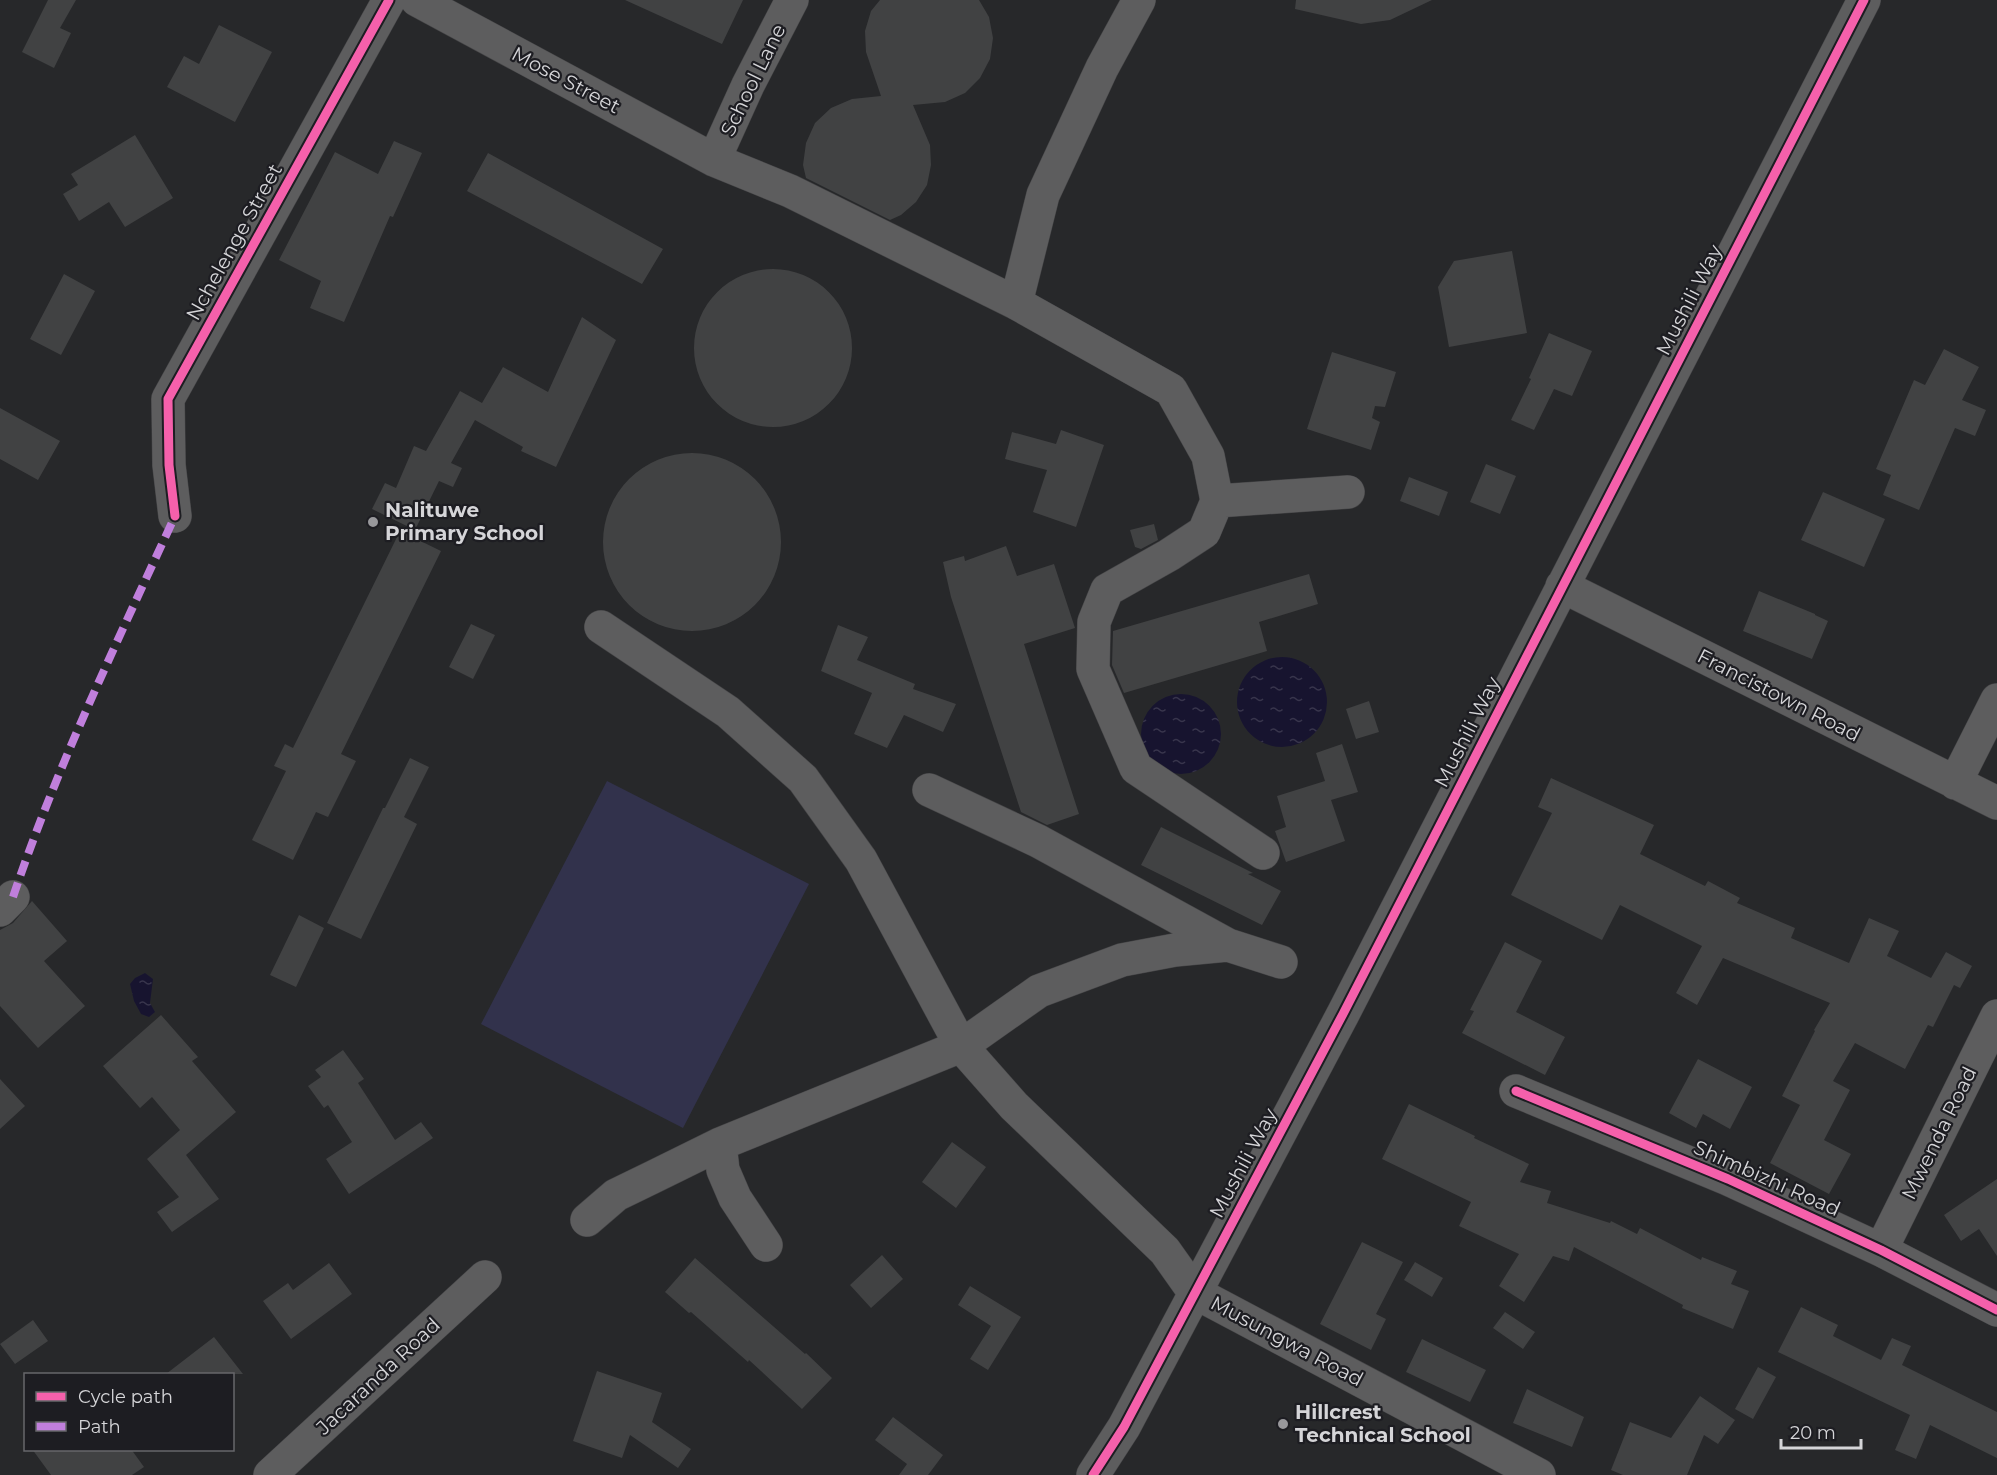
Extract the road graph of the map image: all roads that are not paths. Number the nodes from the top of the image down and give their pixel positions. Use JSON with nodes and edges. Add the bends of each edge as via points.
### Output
{"nodes":[{"id":1,"x":389,"y":0,"type":"edge"},
{"id":2,"x":417,"y":0,"type":"edge"},
{"id":3,"x":792,"y":0,"type":"edge"},
{"id":4,"x":1138,"y":0,"type":"edge"},
{"id":5,"x":1864,"y":0,"type":"edge"},
{"id":6,"x":714,"y":160,"type":"junction"},
{"id":7,"x":1016,"y":303,"type":"junction"},
{"id":8,"x":1348,"y":492,"type":"dead end"},
{"id":9,"x":1217,"y":501,"type":"junction"},
{"id":10,"x":175,"y":516,"type":"dead end"},
{"id":11,"x":1562,"y":586,"type":"junction"},
{"id":12,"x":601,"y":627,"type":"dead end"},
{"id":13,"x":1997,"y":700,"type":"edge"},
{"id":14,"x":1955,"y":783,"type":"junction"},
{"id":15,"x":929,"y":790,"type":"dead end"},
{"id":16,"x":1997,"y":803,"type":"edge"},
{"id":17,"x":1263,"y":853,"type":"dead end"},
{"id":18,"x":1228,"y":945,"type":"junction"},
{"id":19,"x":1281,"y":962,"type":"dead end"},
{"id":20,"x":1997,"y":1016,"type":"edge"},
{"id":21,"x":961,"y":1046,"type":"junction"},
{"id":22,"x":1516,"y":1092,"type":"dead end"},
{"id":23,"x":720,"y":1144,"type":"junction"},
{"id":24,"x":587,"y":1220,"type":"dead end"},
{"id":25,"x":766,"y":1245,"type":"dead end"},
{"id":26,"x":1881,"y":1250,"type":"junction"},
{"id":27,"x":485,"y":1277,"type":"dead end"},
{"id":28,"x":1194,"y":1292,"type":"junction"},
{"id":29,"x":1997,"y":1311,"type":"edge"},
{"id":30,"x":270,"y":1475,"type":"edge"},
{"id":31,"x":1093,"y":1475,"type":"edge"},
{"id":32,"x":1539,"y":1475,"type":"edge"}],
"edges":[{"from":1,"to":10,"type":"street","name":"Nchelenge Street","via":[[168,399]]},
{"from":2,"to":6,"type":"street","name":"Mose Street"},
{"from":3,"to":6,"type":"street","name":"School Lane"},
{"from":4,"to":7,"type":"street","via":[[1043,195]]},
{"from":5,"to":11,"type":"street","name":"Mushili Way"},
{"from":6,"to":7,"type":"street","name":"Mose Street","via":[[790,191]]},
{"from":7,"to":9,"type":"street","name":"Mose Street","via":[[1171,390],[1208,456]]},
{"from":8,"to":9,"type":"street"},
{"from":9,"to":17,"type":"street","via":[[1204,531],[1107,591],[1094,622],[1093,669],[1136,768]]},
{"from":11,"to":14,"type":"street","name":"Francistown Road"},
{"from":11,"to":28,"type":"street","name":"Mushili Way","via":[[1343,1014]]},
{"from":12,"to":21,"type":"street","via":[[728,712],[803,779],[861,860]]},
{"from":13,"to":14,"type":"street"},
{"from":14,"to":16,"type":"street","name":"Francistown Road"},
{"from":15,"to":18,"type":"street","via":[[1038,842]]},
{"from":18,"to":19,"type":"street"},
{"from":18,"to":21,"type":"street","via":[[1122,960],[1039,991]]},
{"from":20,"to":26,"type":"street","name":"Mwenda Road"},
{"from":21,"to":23,"type":"street"},
{"from":21,"to":28,"type":"street","via":[[1014,1106],[1165,1251]]},
{"from":22,"to":26,"type":"street","name":"Shimbizhi Road","via":[[1728,1179]]},
{"from":23,"to":24,"type":"street","via":[[616,1196]]},
{"from":23,"to":25,"type":"street","via":[[723,1170],[731,1189]]},
{"from":26,"to":29,"type":"street","name":"Shimbizhi Road"},
{"from":27,"to":30,"type":"street","name":"Jacaranda Road"},
{"from":28,"to":31,"type":"street","name":"Mushili Way","via":[[1124,1427]]},
{"from":28,"to":32,"type":"street","name":"Musungwa Road"}]}
